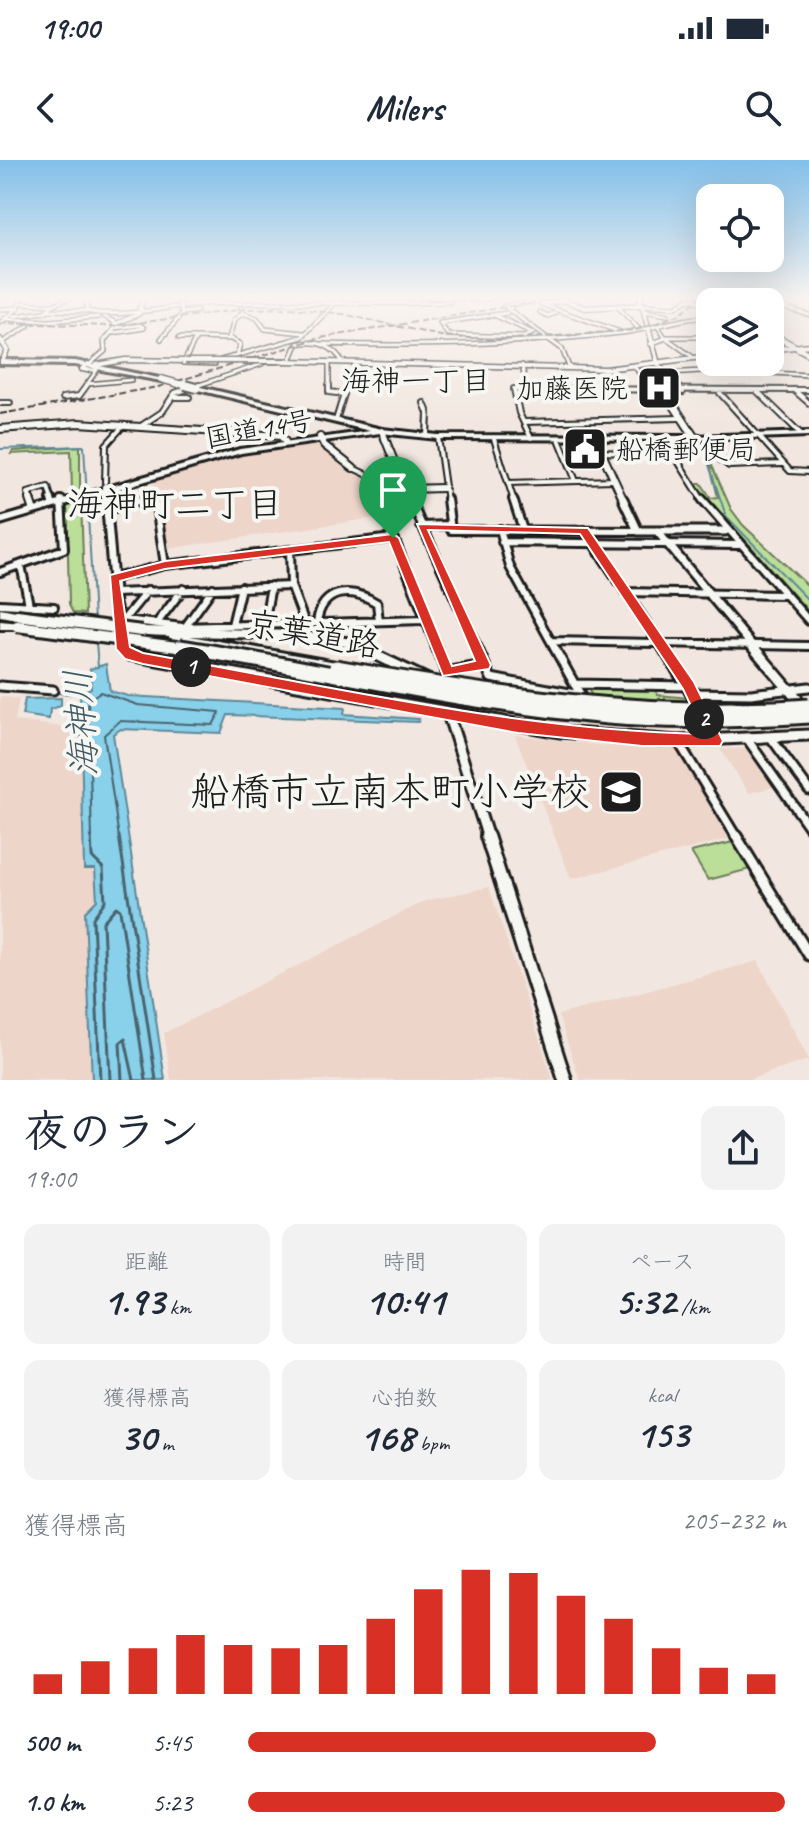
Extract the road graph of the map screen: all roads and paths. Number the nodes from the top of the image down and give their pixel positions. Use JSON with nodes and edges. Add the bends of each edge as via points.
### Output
{"nodes":[{"id":1,"x":105,"y":340,"type":"edge"},
{"id":2,"x":195,"y":340,"type":"edge"},
{"id":3,"x":231,"y":340,"type":"edge"},
{"id":4,"x":292,"y":340,"type":"edge"},
{"id":5,"x":454,"y":340,"type":"edge"},
{"id":6,"x":548,"y":340,"type":"edge"},
{"id":7,"x":650,"y":340,"type":"edge"},
{"id":8,"x":661,"y":340,"type":"edge"},
{"id":9,"x":669,"y":340,"type":"edge"},
{"id":10,"x":2,"y":341,"type":"edge"},
{"id":11,"x":784,"y":341,"type":"edge"},
{"id":12,"x":321,"y":344,"type":"junction"},
{"id":13,"x":650,"y":344,"type":"junction"},
{"id":14,"x":809,"y":345,"type":"edge"},
{"id":15,"x":796,"y":347,"type":"junction"},
{"id":16,"x":784,"y":348,"type":"edge"},
{"id":17,"x":809,"y":354,"type":"edge"},
{"id":18,"x":237,"y":356,"type":"junction"},
{"id":19,"x":694,"y":358,"type":"joint"},
{"id":20,"x":167,"y":360,"type":"junction"},
{"id":21,"x":185,"y":360,"type":"junction"},
{"id":22,"x":288,"y":361,"type":"junction"},
{"id":23,"x":342,"y":361,"type":"junction"},
{"id":24,"x":329,"y":362,"type":"junction"},
{"id":25,"x":1,"y":363,"type":"edge"},
{"id":26,"x":215,"y":364,"type":"dead end"},
{"id":27,"x":262,"y":364,"type":"junction"},
{"id":28,"x":658,"y":364,"type":"junction"},
{"id":29,"x":522,"y":365,"type":"junction"},
{"id":30,"x":90,"y":366,"type":"junction"},
{"id":31,"x":569,"y":367,"type":"junction"},
{"id":32,"x":635,"y":367,"type":"junction"},
{"id":33,"x":669,"y":373,"type":"junction"},
{"id":34,"x":809,"y":375,"type":"edge"},
{"id":35,"x":131,"y":380,"type":"dead end"},
{"id":36,"x":87,"y":384,"type":"junction"},
{"id":37,"x":526,"y":389,"type":"junction"},
{"id":38,"x":809,"y":390,"type":"edge"},
{"id":39,"x":757,"y":391,"type":"junction"},
{"id":40,"x":795,"y":391,"type":"junction"},
{"id":41,"x":665,"y":392,"type":"junction"},
{"id":42,"x":683,"y":392,"type":"junction"},
{"id":43,"x":719,"y":392,"type":"junction"},
{"id":44,"x":172,"y":397,"type":"junction"},
{"id":45,"x":189,"y":397,"type":"dead end"},
{"id":46,"x":63,"y":398,"type":"dead end"},
{"id":47,"x":0,"y":403,"type":"edge"},
{"id":48,"x":10,"y":403,"type":"dead end"},
{"id":49,"x":424,"y":403,"type":"dead end"},
{"id":50,"x":809,"y":403,"type":"edge"},
{"id":51,"x":680,"y":418,"type":"junction"},
{"id":52,"x":336,"y":420,"type":"junction"},
{"id":53,"x":524,"y":422,"type":"junction"},
{"id":54,"x":352,"y":423,"type":"junction"},
{"id":55,"x":124,"y":425,"type":"junction"},
{"id":56,"x":141,"y":426,"type":"junction"},
{"id":57,"x":0,"y":429,"type":"edge"},
{"id":58,"x":382,"y":431,"type":"junction"},
{"id":59,"x":347,"y":434,"type":"junction"},
{"id":60,"x":805,"y":434,"type":"edge"},
{"id":61,"x":757,"y":435,"type":"junction"},
{"id":62,"x":427,"y":436,"type":"junction"},
{"id":63,"x":438,"y":437,"type":"junction"},
{"id":64,"x":320,"y":438,"type":"junction"},
{"id":65,"x":531,"y":438,"type":"junction"},
{"id":66,"x":595,"y":438,"type":"junction"},
{"id":67,"x":494,"y":439,"type":"junction"},
{"id":68,"x":559,"y":439,"type":"junction"},
{"id":69,"x":697,"y":441,"type":"junction"},
{"id":70,"x":286,"y":442,"type":"junction"},
{"id":71,"x":809,"y":442,"type":"edge"},
{"id":72,"x":601,"y":452,"type":"junction"},
{"id":73,"x":679,"y":455,"type":"junction"},
{"id":74,"x":782,"y":464,"type":"junction"},
{"id":75,"x":353,"y":468,"type":"joint"},
{"id":76,"x":809,"y":472,"type":"edge"},
{"id":77,"x":614,"y":480,"type":"junction"},
{"id":78,"x":576,"y":481,"type":"junction"},
{"id":79,"x":508,"y":483,"type":"junction"},
{"id":80,"x":101,"y":488,"type":"junction"},
{"id":81,"x":444,"y":488,"type":"junction"},
{"id":82,"x":405,"y":489,"type":"junction"},
{"id":83,"x":62,"y":501,"type":"junction"},
{"id":84,"x":33,"y":508,"type":"junction"},
{"id":85,"x":108,"y":510,"type":"junction"},
{"id":86,"x":0,"y":520,"type":"edge"},
{"id":87,"x":449,"y":525,"type":"junction"},
{"id":88,"x":421,"y":526,"type":"junction"},
{"id":89,"x":500,"y":529,"type":"junction"},
{"id":90,"x":523,"y":530,"type":"junction"},
{"id":91,"x":584,"y":530,"type":"junction"},
{"id":92,"x":638,"y":531,"type":"junction"},
{"id":93,"x":657,"y":531,"type":"junction"},
{"id":94,"x":725,"y":531,"type":"junction"},
{"id":95,"x":393,"y":538,"type":"junction"},
{"id":96,"x":502,"y":542,"type":"junction"},
{"id":97,"x":593,"y":543,"type":"junction"},
{"id":98,"x":669,"y":545,"type":"junction"},
{"id":99,"x":739,"y":545,"type":"junction"},
{"id":100,"x":290,"y":550,"type":"junction"},
{"id":101,"x":21,"y":565,"type":"junction"},
{"id":102,"x":165,"y":565,"type":"junction"},
{"id":103,"x":0,"y":572,"type":"edge"},
{"id":104,"x":114,"y":578,"type":"junction"},
{"id":105,"x":271,"y":586,"type":"junction"},
{"id":106,"x":291,"y":586,"type":"junction"},
{"id":107,"x":241,"y":587,"type":"junction"},
{"id":108,"x":213,"y":588,"type":"junction"},
{"id":109,"x":183,"y":589,"type":"junction"},
{"id":110,"x":148,"y":590,"type":"junction"},
{"id":111,"x":625,"y":592,"type":"junction"},
{"id":112,"x":115,"y":593,"type":"junction"},
{"id":113,"x":314,"y":594,"type":"dead end"},
{"id":114,"x":709,"y":594,"type":"junction"},
{"id":115,"x":785,"y":595,"type":"junction"},
{"id":116,"x":324,"y":599,"type":"junction"},
{"id":117,"x":0,"y":604,"type":"edge"},
{"id":118,"x":29,"y":605,"type":"junction"},
{"id":119,"x":54,"y":607,"type":"dead end"},
{"id":120,"x":0,"y":613,"type":"edge"},
{"id":121,"x":121,"y":619,"type":"junction"},
{"id":122,"x":17,"y":620,"type":"junction"},
{"id":123,"x":424,"y":620,"type":"junction"},
{"id":124,"x":379,"y":621,"type":"junction"},
{"id":125,"x":809,"y":621,"type":"edge"},
{"id":126,"x":317,"y":622,"type":"junction"},
{"id":127,"x":157,"y":623,"type":"junction"},
{"id":128,"x":305,"y":623,"type":"junction"},
{"id":129,"x":264,"y":624,"type":"junction"},
{"id":130,"x":0,"y":625,"type":"edge"},
{"id":131,"x":232,"y":625,"type":"junction"},
{"id":132,"x":185,"y":627,"type":"junction"},
{"id":133,"x":142,"y":631,"type":"junction"},
{"id":134,"x":551,"y":641,"type":"junction"},
{"id":135,"x":659,"y":642,"type":"junction"},
{"id":136,"x":752,"y":645,"type":"junction"},
{"id":137,"x":809,"y":646,"type":"edge"},
{"id":138,"x":484,"y":665,"type":"junction"},
{"id":139,"x":574,"y":684,"type":"junction"},
{"id":140,"x":440,"y":685,"type":"junction"},
{"id":141,"x":0,"y":686,"type":"edge"},
{"id":142,"x":809,"y":687,"type":"edge"},
{"id":143,"x":790,"y":689,"type":"junction"},
{"id":144,"x":53,"y":690,"type":"dead end"},
{"id":145,"x":691,"y":690,"type":"junction"},
{"id":146,"x":580,"y":695,"type":"junction"},
{"id":147,"x":809,"y":706,"type":"edge"},
{"id":148,"x":448,"y":714,"type":"junction"},
{"id":149,"x":809,"y":714,"type":"edge"},
{"id":150,"x":809,"y":735,"type":"edge"},
{"id":151,"x":603,"y":736,"type":"junction"},
{"id":152,"x":771,"y":738,"type":"junction"},
{"id":153,"x":748,"y":740,"type":"junction"},
{"id":154,"x":678,"y":741,"type":"junction"},
{"id":155,"x":715,"y":741,"type":"junction"},
{"id":156,"x":809,"y":790,"type":"edge"},
{"id":157,"x":809,"y":827,"type":"edge"},
{"id":158,"x":805,"y":942,"type":"edge"},
{"id":159,"x":809,"y":955,"type":"edge"},
{"id":160,"x":565,"y":1080,"type":"edge"}],
"edges":[{"from":1,"to":30,"type":"street","via":[[105,351]]},
{"from":2,"to":21,"type":"street"},
{"from":3,"to":18,"type":"street","via":[[240,344]]},
{"from":4,"to":18,"type":"street"},
{"from":5,"to":12,"type":"street"},
{"from":6,"to":31,"type":"street"},
{"from":7,"to":13,"type":"street"},
{"from":8,"to":13,"type":"street"},
{"from":9,"to":19,"type":"street"},
{"from":10,"to":25,"type":"street","via":[[7,355]]},
{"from":11,"to":15,"type":"main road"},
{"from":12,"to":22,"type":"street","via":[[297,344]]},
{"from":12,"to":23,"type":"street","via":[[339,353]]},
{"from":13,"to":28,"type":"street"},
{"from":14,"to":15,"type":"street"},
{"from":15,"to":16,"type":"street"},
{"from":15,"to":17,"type":"main road"},
{"from":18,"to":21,"type":"street"},
{"from":19,"to":28,"type":"street"},
{"from":20,"to":21,"type":"street"},
{"from":20,"to":26,"type":"street"},
{"from":20,"to":30,"type":"street"},
{"from":21,"to":22,"type":"street","bridge":true},
{"from":22,"to":24,"type":"street"},
{"from":22,"to":27,"type":"street"},
{"from":22,"to":27,"type":"street","via":[[245,363]]},
{"from":23,"to":24,"type":"street"},
{"from":23,"to":29,"type":"street"},
{"from":24,"to":52,"type":"street","via":[[329,391],[344,394]]},
{"from":25,"to":30,"type":"highway"},
{"from":27,"to":44,"type":"street","via":[[197,383]]},
{"from":28,"to":32,"type":"street"},
{"from":28,"to":33,"type":"street"},
{"from":29,"to":31,"type":"street"},
{"from":29,"to":37,"type":"street"},
{"from":30,"to":36,"type":"street","via":[[97,369]]},
{"from":30,"to":52,"type":"highway","bridge":true},
{"from":31,"to":32,"type":"street"},
{"from":32,"to":41,"type":"street","via":[[644,380],[664,385]]},
{"from":33,"to":34,"type":"street"},
{"from":33,"to":42,"type":"street"},
{"from":35,"to":36,"type":"street"},
{"from":36,"to":46,"type":"street","via":[[79,396]]},
{"from":37,"to":41,"type":"street"},
{"from":37,"to":53,"type":"street","via":[[514,389]]},
{"from":38,"to":40,"type":"street"},
{"from":39,"to":40,"type":"street"},
{"from":39,"to":43,"type":"street"},
{"from":39,"to":60,"type":"street"},
{"from":40,"to":50,"type":"street"},
{"from":41,"to":42,"type":"street"},
{"from":41,"to":51,"type":"street"},
{"from":42,"to":43,"type":"street"},
{"from":43,"to":61,"type":"street"},
{"from":44,"to":45,"type":"street"},
{"from":44,"to":56,"type":"street","via":[[162,412]]},
{"from":47,"to":48,"type":"street"},
{"from":49,"to":62,"type":"street"},
{"from":51,"to":53,"type":"street"},
{"from":51,"to":69,"type":"street"},
{"from":52,"to":54,"type":"highway"},
{"from":53,"to":65,"type":"street"},
{"from":54,"to":58,"type":"highway"},
{"from":54,"to":59,"type":"highway","via":[[355,429]]},
{"from":55,"to":56,"type":"street"},
{"from":55,"to":57,"type":"street"},
{"from":55,"to":80,"type":"street","via":[[106,445]]},
{"from":56,"to":70,"type":"street","via":[[281,436]]},
{"from":58,"to":59,"type":"highway","name":"国道14号"},
{"from":58,"to":62,"type":"highway"},
{"from":58,"to":64,"type":"highway","name":"国道14号"},
{"from":58,"to":82,"type":"street"},
{"from":59,"to":64,"type":"highway","name":"国道14号"},
{"from":60,"to":61,"type":"highway"},
{"from":60,"to":71,"type":"street"},
{"from":61,"to":69,"type":"highway"},
{"from":61,"to":74,"type":"street"},
{"from":62,"to":63,"type":"highway"},
{"from":63,"to":67,"type":"highway"},
{"from":63,"to":81,"type":"street"},
{"from":64,"to":70,"type":"highway","name":"国道14号"},
{"from":64,"to":75,"type":"street"},
{"from":65,"to":67,"type":"highway"},
{"from":65,"to":68,"type":"highway"},
{"from":66,"to":68,"type":"highway"},
{"from":66,"to":69,"type":"highway"},
{"from":66,"to":72,"type":"street"},
{"from":67,"to":79,"type":"street"},
{"from":68,"to":78,"type":"street"},
{"from":69,"to":73,"type":"street","via":[[699,451]]},
{"from":69,"to":74,"type":"street","via":[[729,466]]},
{"from":70,"to":80,"type":"highway","name":"国道14号","via":[[226,451]]},
{"from":72,"to":73,"type":"street"},
{"from":72,"to":77,"type":"street"},
{"from":73,"to":94,"type":"street","via":[[689,482]]},
{"from":74,"to":76,"type":"street","via":[[793,473]]},
{"from":75,"to":95,"type":"street","via":[[370,476]]},
{"from":77,"to":78,"type":"street"},
{"from":77,"to":92,"type":"street"},
{"from":78,"to":79,"type":"street"},
{"from":79,"to":90,"type":"street"},
{"from":80,"to":83,"type":"highway","name":"国道14号"},
{"from":80,"to":85,"type":"street"},
{"from":81,"to":82,"type":"street"},
{"from":81,"to":87,"type":"street"},
{"from":82,"to":88,"type":"street"},
{"from":83,"to":84,"type":"highway","name":"国道14号"},
{"from":83,"to":84,"type":"street","via":[[48,487],[28,493]]},
{"from":83,"to":86,"type":"highway","name":"国道14号"},
{"from":83,"to":101,"type":"street","via":[[64,549]]},
{"from":84,"to":86,"type":"highway","name":"国道14号"},
{"from":85,"to":102,"type":"street","via":[[155,496]]},
{"from":85,"to":104,"type":"street"},
{"from":87,"to":88,"type":"street"},
{"from":87,"to":89,"type":"street","via":[[451,530]]},
{"from":88,"to":138,"type":"street"},
{"from":89,"to":90,"type":"street"},
{"from":89,"to":96,"type":"street"},
{"from":90,"to":91,"type":"street"},
{"from":91,"to":92,"type":"street"},
{"from":91,"to":97,"type":"street"},
{"from":92,"to":93,"type":"street"},
{"from":93,"to":94,"type":"street"},
{"from":93,"to":98,"type":"street"},
{"from":94,"to":99,"type":"street"},
{"from":95,"to":100,"type":"street"},
{"from":95,"to":123,"type":"street"},
{"from":96,"to":97,"type":"street"},
{"from":96,"to":134,"type":"street"},
{"from":97,"to":98,"type":"street"},
{"from":97,"to":111,"type":"street"},
{"from":98,"to":99,"type":"street"},
{"from":98,"to":114,"type":"street"},
{"from":99,"to":115,"type":"street"},
{"from":100,"to":102,"type":"street"},
{"from":100,"to":106,"type":"street"},
{"from":101,"to":103,"type":"street"},
{"from":101,"to":118,"type":"street"},
{"from":102,"to":104,"type":"street"},
{"from":104,"to":112,"type":"street"},
{"from":105,"to":106,"type":"street"},
{"from":105,"to":107,"type":"street"},
{"from":105,"to":129,"type":"street"},
{"from":106,"to":128,"type":"street"},
{"from":107,"to":108,"type":"street"},
{"from":107,"to":131,"type":"street"},
{"from":108,"to":109,"type":"street"},
{"from":108,"to":132,"type":"street"},
{"from":109,"to":110,"type":"street"},
{"from":109,"to":127,"type":"street"},
{"from":110,"to":112,"type":"street"},
{"from":110,"to":121,"type":"street"},
{"from":111,"to":114,"type":"street"},
{"from":111,"to":135,"type":"street"},
{"from":112,"to":121,"type":"street"},
{"from":113,"to":116,"type":"street"},
{"from":114,"to":115,"type":"street"},
{"from":114,"to":136,"type":"street"},
{"from":115,"to":125,"type":"street"},
{"from":116,"to":124,"type":"street","via":[[358,591],[377,603]]},
{"from":116,"to":126,"type":"street"},
{"from":117,"to":118,"type":"street"},
{"from":118,"to":119,"type":"street"},
{"from":120,"to":122,"type":"highway","name":"京葉道路"},
{"from":121,"to":127,"type":"street"},
{"from":121,"to":148,"type":"street","via":[[123,649],[130,655]]},
{"from":122,"to":130,"type":"highway","name":"京葉道路"},
{"from":122,"to":133,"type":"highway","name":"京葉道路","bridge":true},
{"from":122,"to":149,"type":"highway","name":"京葉道路","bridge":true,"via":[[536,710],[693,722]]},
{"from":123,"to":124,"type":"street"},
{"from":123,"to":138,"type":"street","via":[[446,672]]},
{"from":124,"to":126,"type":"street"},
{"from":126,"to":128,"type":"street"},
{"from":127,"to":132,"type":"street"},
{"from":128,"to":129,"type":"street"},
{"from":129,"to":131,"type":"street"},
{"from":131,"to":132,"type":"street"},
{"from":133,"to":140,"type":"highway","name":"京葉道路","bridge":true},
{"from":133,"to":140,"type":"highway","bridge":true,"via":[[298,635],[352,643]]},
{"from":134,"to":135,"type":"street"},
{"from":134,"to":139,"type":"street"},
{"from":135,"to":136,"type":"street"},
{"from":135,"to":145,"type":"street"},
{"from":136,"to":137,"type":"street"},
{"from":136,"to":143,"type":"street"},
{"from":138,"to":146,"type":"street","via":[[493,679]]},
{"from":139,"to":145,"type":"street"},
{"from":139,"to":146,"type":"street"},
{"from":140,"to":147,"type":"highway","name":"京葉道路","bridge":true,"via":[[643,711]]},
{"from":141,"to":144,"type":"street"},
{"from":142,"to":143,"type":"street"},
{"from":143,"to":145,"type":"street"},
{"from":143,"to":149,"type":"street"},
{"from":145,"to":155,"type":"street"},
{"from":146,"to":151,"type":"street"},
{"from":148,"to":151,"type":"street"},
{"from":148,"to":160,"type":"street"},
{"from":150,"to":152,"type":"street"},
{"from":151,"to":154,"type":"street"},
{"from":152,"to":153,"type":"street"},
{"from":152,"to":156,"type":"street"},
{"from":153,"to":155,"type":"street"},
{"from":153,"to":157,"type":"street"},
{"from":154,"to":155,"type":"street"},
{"from":154,"to":158,"type":"street"},
{"from":158,"to":159,"type":"street"}]}
